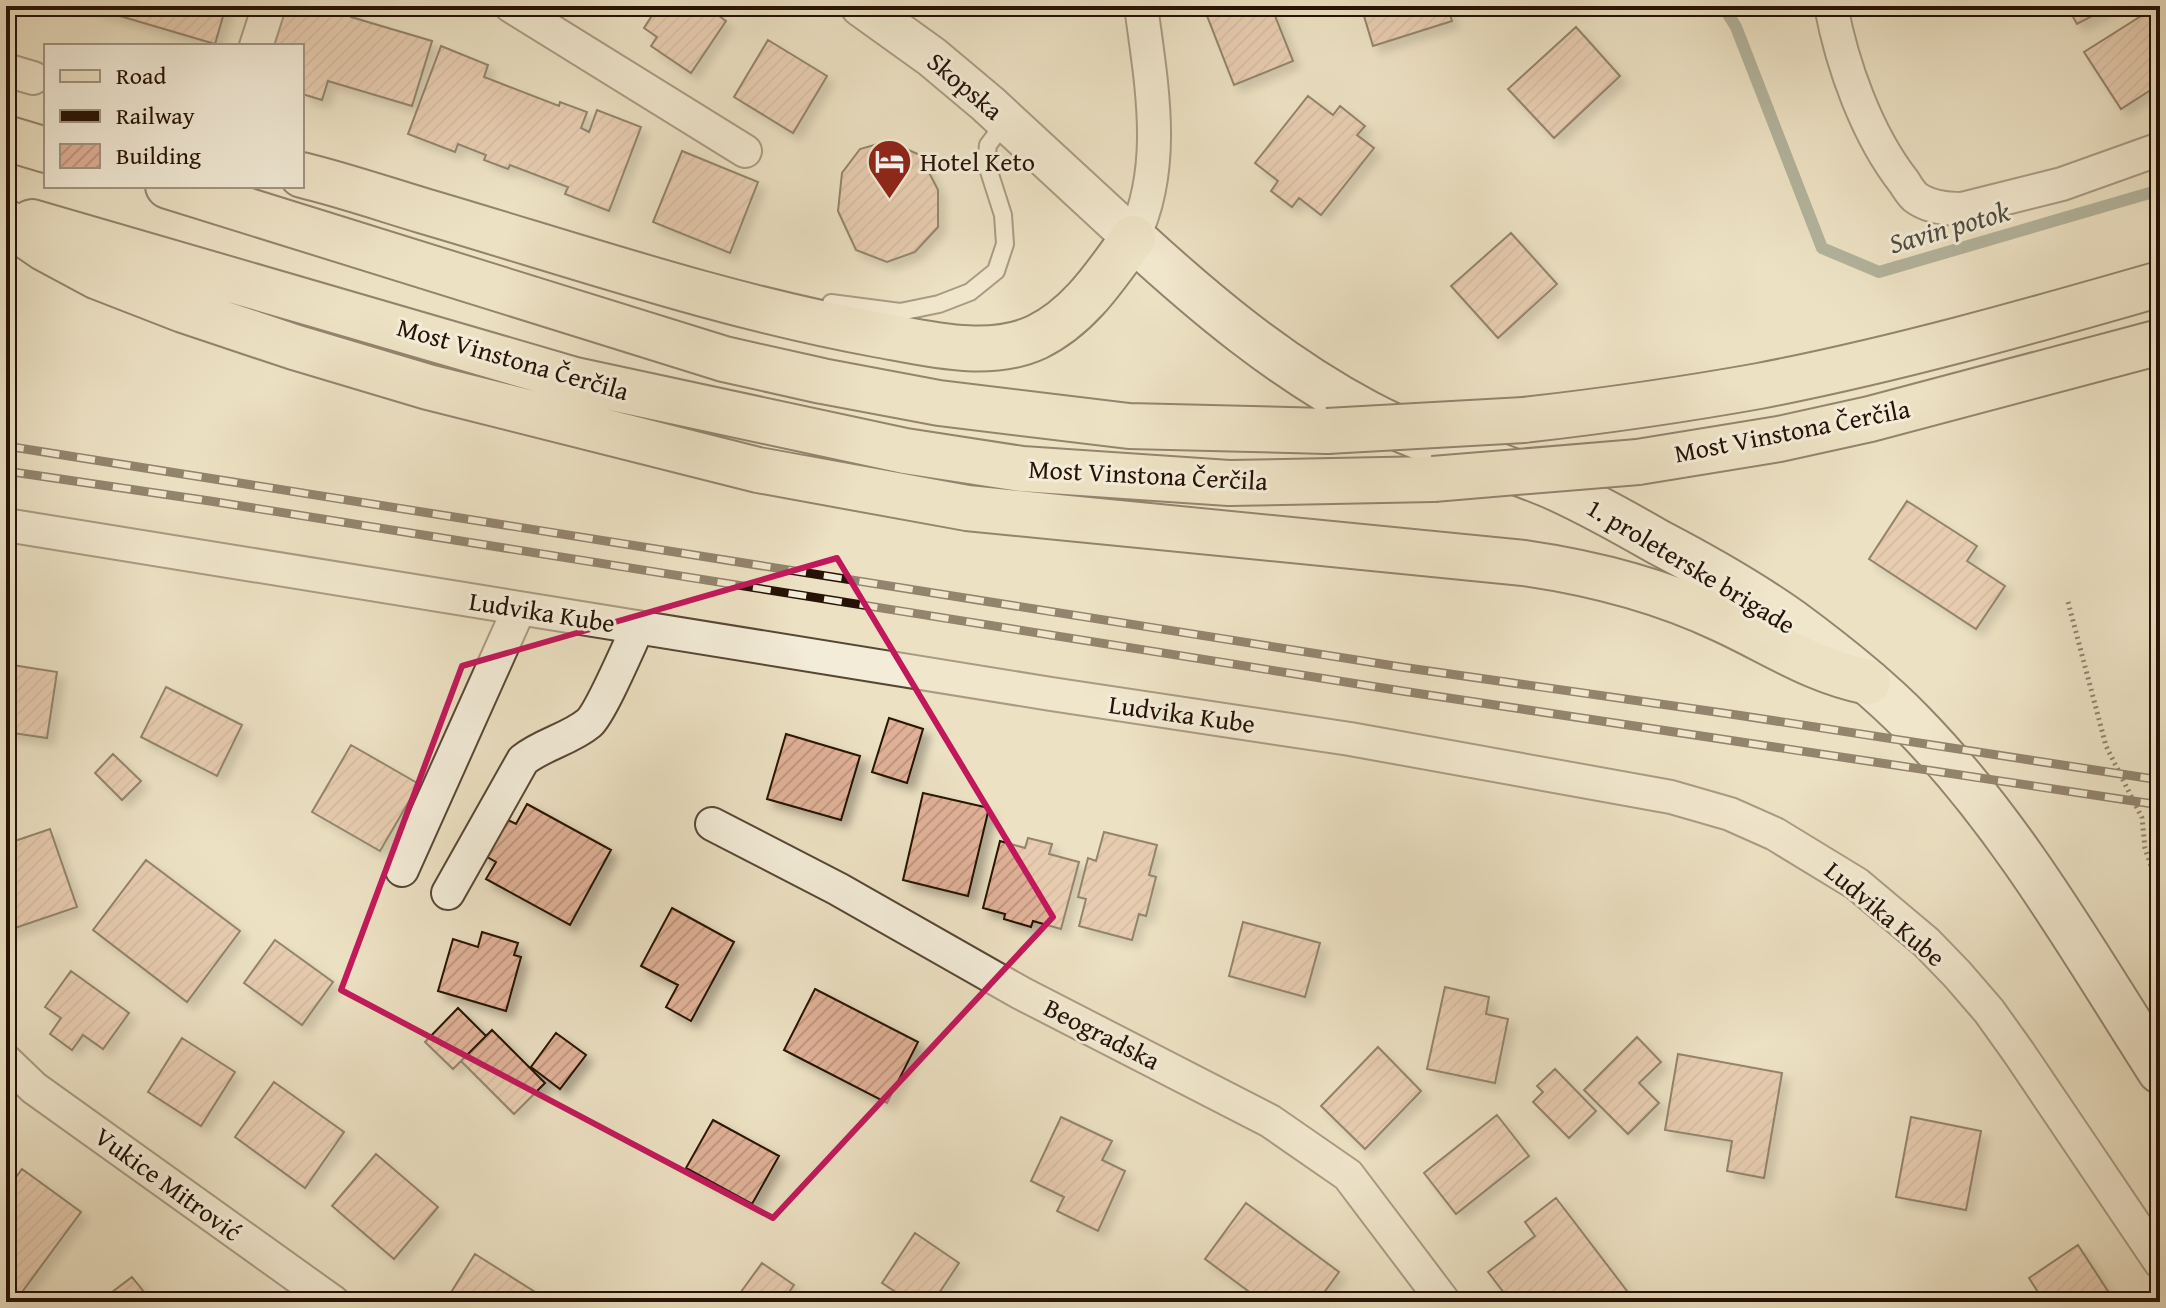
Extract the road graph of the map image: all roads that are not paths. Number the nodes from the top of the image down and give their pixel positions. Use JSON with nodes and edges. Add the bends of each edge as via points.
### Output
{"nodes":[{"id":1,"x":269,"y":6,"type":"edge"},
{"id":2,"x":511,"y":6,"type":"edge"},
{"id":3,"x":861,"y":6,"type":"edge"},
{"id":4,"x":1141,"y":6,"type":"edge"},
{"id":5,"x":1831,"y":6,"type":"edge"},
{"id":6,"x":257,"y":44,"type":"edge"},
{"id":7,"x":1006,"y":120,"type":"junction"},
{"id":8,"x":44,"y":135,"type":"edge"},
{"id":9,"x":6,"y":136,"type":"edge"},
{"id":10,"x":44,"y":149,"type":"edge"},
{"id":11,"x":2160,"y":149,"type":"edge"},
{"id":12,"x":745,"y":151,"type":"dead end"},
{"id":13,"x":304,"y":176,"type":"edge"},
{"id":14,"x":175,"y":188,"type":"edge"},
{"id":15,"x":6,"y":214,"type":"edge"},
{"id":16,"x":6,"y":222,"type":"edge"},
{"id":17,"x":1133,"y":238,"type":"junction"},
{"id":18,"x":2160,"y":284,"type":"edge"},
{"id":19,"x":813,"y":300,"type":"dead end"},
{"id":20,"x":2160,"y":342,"type":"edge"},
{"id":21,"x":6,"y":525,"type":"edge"},
{"id":22,"x":519,"y":609,"type":"junction"},
{"id":23,"x":638,"y":627,"type":"junction"},
{"id":24,"x":1868,"y":682,"type":"junction"},
{"id":25,"x":712,"y":824,"type":"dead end"},
{"id":26,"x":402,"y":870,"type":"dead end"},
{"id":27,"x":448,"y":893,"type":"dead end"},
{"id":28,"x":6,"y":1061,"type":"edge"},
{"id":29,"x":2160,"y":1071,"type":"edge"},
{"id":30,"x":2160,"y":1262,"type":"edge"},
{"id":31,"x":333,"y":1302,"type":"edge"},
{"id":32,"x":1444,"y":1302,"type":"edge"}],
"edges":[{"from":1,"to":6,"type":"street"},
{"from":2,"to":12,"type":"street"},
{"from":3,"to":7,"type":"street","name":"Skopska"},
{"from":4,"to":17,"type":"street","via":[[1154,156],[1152,186]]},
{"from":5,"to":11,"type":"street","via":[[1867,122],[1889,164],[1915,197],[1933,205],[1962,209],[2062,184]]},
{"from":7,"to":17,"type":"street","name":"Skopska"},
{"from":7,"to":19,"type":"lane","via":[[988,145],[986,162],[1003,215],[1005,244],[996,271],[970,292],[900,312]]},
{"from":8,"to":9,"type":"main road"},
{"from":9,"to":10,"type":"main road"},
{"from":13,"to":17,"type":"main road","via":[[686,289],[751,298],[842,328],[933,345],[985,348],[1036,337],[1070,316]]},
{"from":14,"to":18,"type":"main road","name":"Most Vinstona Čerčila","bridge":true,"via":[[752,365],[939,403],[1129,426],[1327,431],[1524,420],[1628,408],[1759,386],[1942,344]]},
{"from":15,"to":20,"type":"main road","name":"Most Vinstona Čerčila","bridge":true,"via":[[575,380],[812,432],[1022,469],[1229,483],[1433,479],[1638,462],[1870,419]]},
{"from":16,"to":24,"type":"main road","via":[[98,277],[183,310],[428,387],[639,442],[967,508],[1590,574],[1674,599],[1799,661]]},
{"from":17,"to":24,"type":"main road","name":"1. proleterske brigade","via":[[1218,313],[1320,385],[1367,413],[1590,504],[1790,621]]},
{"from":21,"to":22,"type":"street","name":"Ludvika Kube"},
{"from":22,"to":23,"type":"street","name":"Ludvika Kube"},
{"from":22,"to":26,"type":"street"},
{"from":23,"to":27,"type":"street","via":[[592,720],[523,760]]},
{"from":23,"to":30,"type":"street","name":"Ludvika Kube","via":[[1365,742],[1671,797],[1730,814],[1785,839],[1857,884],[1957,974],[2019,1053]]},
{"from":24,"to":29,"type":"main road","name":"1. proleterske brigade","via":[[1911,721],[2015,847]]},
{"from":25,"to":32,"type":"street","name":"Beogradska","via":[[1021,993],[1270,1121],[1348,1175]]},
{"from":28,"to":31,"type":"street","name":"Vukice Mitrović","via":[[34,1088]]}]}
